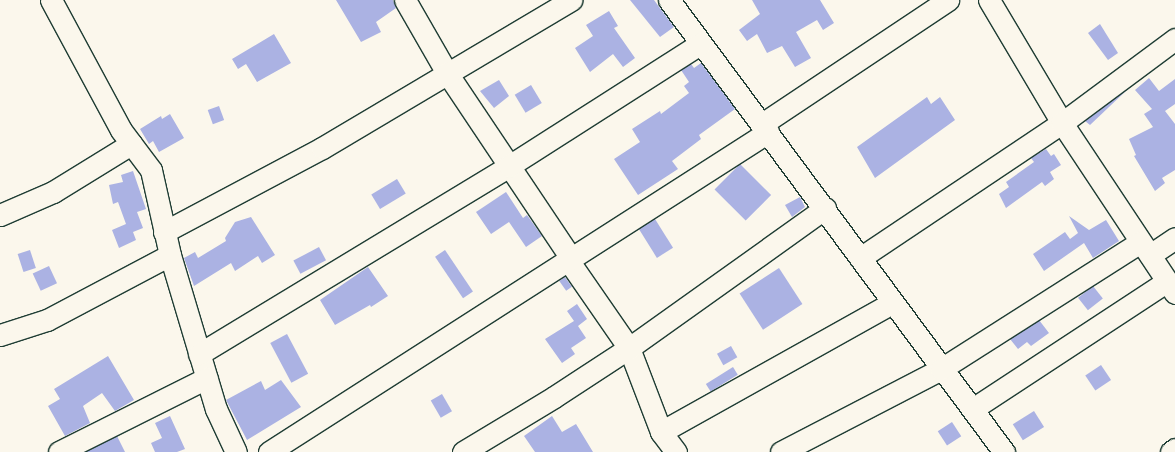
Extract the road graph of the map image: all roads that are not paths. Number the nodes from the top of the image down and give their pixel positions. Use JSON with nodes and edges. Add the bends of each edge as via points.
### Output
{"nodes":[{"id":1,"x":51,"y":0,"type":"edge"},
{"id":2,"x":405,"y":0,"type":"edge"},
{"id":3,"x":571,"y":0,"type":"edge"},
{"id":4,"x":669,"y":0,"type":"edge"},
{"id":5,"x":948,"y":0,"type":"edge"},
{"id":6,"x":989,"y":0,"type":"edge"},
{"id":7,"x":1175,"y":39,"type":"edge"},
{"id":8,"x":700,"y":44,"type":"junction"},
{"id":9,"x":447,"y":73,"type":"junction"},
{"id":10,"x":1062,"y":123,"type":"junction"},
{"id":11,"x":765,"y":128,"type":"junction"},
{"id":12,"x":131,"y":144,"type":"junction"},
{"id":13,"x":509,"y":166,"type":"junction"},
{"id":14,"x":825,"y":208,"type":"junction"},
{"id":15,"x":0,"y":215,"type":"edge"},
{"id":16,"x":164,"y":232,"type":"junction"},
{"id":17,"x":1175,"y":238,"type":"edge"},
{"id":18,"x":1145,"y":248,"type":"junction"},
{"id":19,"x":170,"y":255,"type":"junction"},
{"id":20,"x":860,"y":258,"type":"junction"},
{"id":21,"x":569,"y":259,"type":"junction"},
{"id":22,"x":1171,"y":287,"type":"edge"},
{"id":23,"x":892,"y":303,"type":"junction"},
{"id":24,"x":0,"y":335,"type":"edge"},
{"id":25,"x":629,"y":348,"type":"junction"},
{"id":26,"x":199,"y":354,"type":"junction"},
{"id":27,"x":941,"y":369,"type":"junction"},
{"id":28,"x":206,"y":378,"type":"junction"},
{"id":29,"x":974,"y":408,"type":"junction"},
{"id":30,"x":661,"y":432,"type":"junction"},
{"id":31,"x":1175,"y":449,"type":"edge"},
{"id":32,"x":59,"y":452,"type":"edge"},
{"id":33,"x":236,"y":452,"type":"edge"},
{"id":34,"x":268,"y":452,"type":"edge"},
{"id":35,"x":463,"y":452,"type":"edge"},
{"id":36,"x":676,"y":452,"type":"edge"},
{"id":37,"x":781,"y":452,"type":"edge"},
{"id":38,"x":1004,"y":452,"type":"edge"},
{"id":39,"x":1171,"y":452,"type":"edge"}],
"edges":[{"from":1,"to":12,"type":"street"},
{"from":2,"to":9,"type":"street"},
{"from":3,"to":9,"type":"street"},
{"from":4,"to":8,"type":"street"},
{"from":5,"to":11,"type":"street"},
{"from":6,"to":10,"type":"street"},
{"from":7,"to":10,"type":"street"},
{"from":8,"to":11,"type":"street"},
{"from":8,"to":13,"type":"street"},
{"from":9,"to":13,"type":"street"},
{"from":9,"to":16,"type":"street","via":[[316,151]]},
{"from":10,"to":18,"type":"street"},
{"from":10,"to":20,"type":"street"},
{"from":11,"to":14,"type":"street"},
{"from":11,"to":21,"type":"street"},
{"from":12,"to":15,"type":"street","via":[[53,192]]},
{"from":12,"to":16,"type":"street","via":[[151,170]]},
{"from":13,"to":21,"type":"street"},
{"from":13,"to":26,"type":"street"},
{"from":14,"to":20,"type":"street"},
{"from":14,"to":25,"type":"street"},
{"from":16,"to":19,"type":"street"},
{"from":17,"to":18,"type":"street"},
{"from":18,"to":22,"type":"street"},
{"from":18,"to":27,"type":"street"},
{"from":19,"to":24,"type":"street","via":[[47,320]]},
{"from":19,"to":26,"type":"street"},
{"from":20,"to":23,"type":"street"},
{"from":21,"to":25,"type":"street"},
{"from":21,"to":34,"type":"street"},
{"from":22,"to":29,"type":"street"},
{"from":23,"to":27,"type":"street"},
{"from":23,"to":30,"type":"street"},
{"from":25,"to":30,"type":"street"},
{"from":25,"to":35,"type":"street"},
{"from":26,"to":28,"type":"street"},
{"from":27,"to":29,"type":"street"},
{"from":27,"to":37,"type":"street"},
{"from":28,"to":32,"type":"street"},
{"from":28,"to":33,"type":"street","via":[[216,409]]},
{"from":29,"to":38,"type":"street"},
{"from":30,"to":36,"type":"street"},
{"from":31,"to":39,"type":"street"}]}
